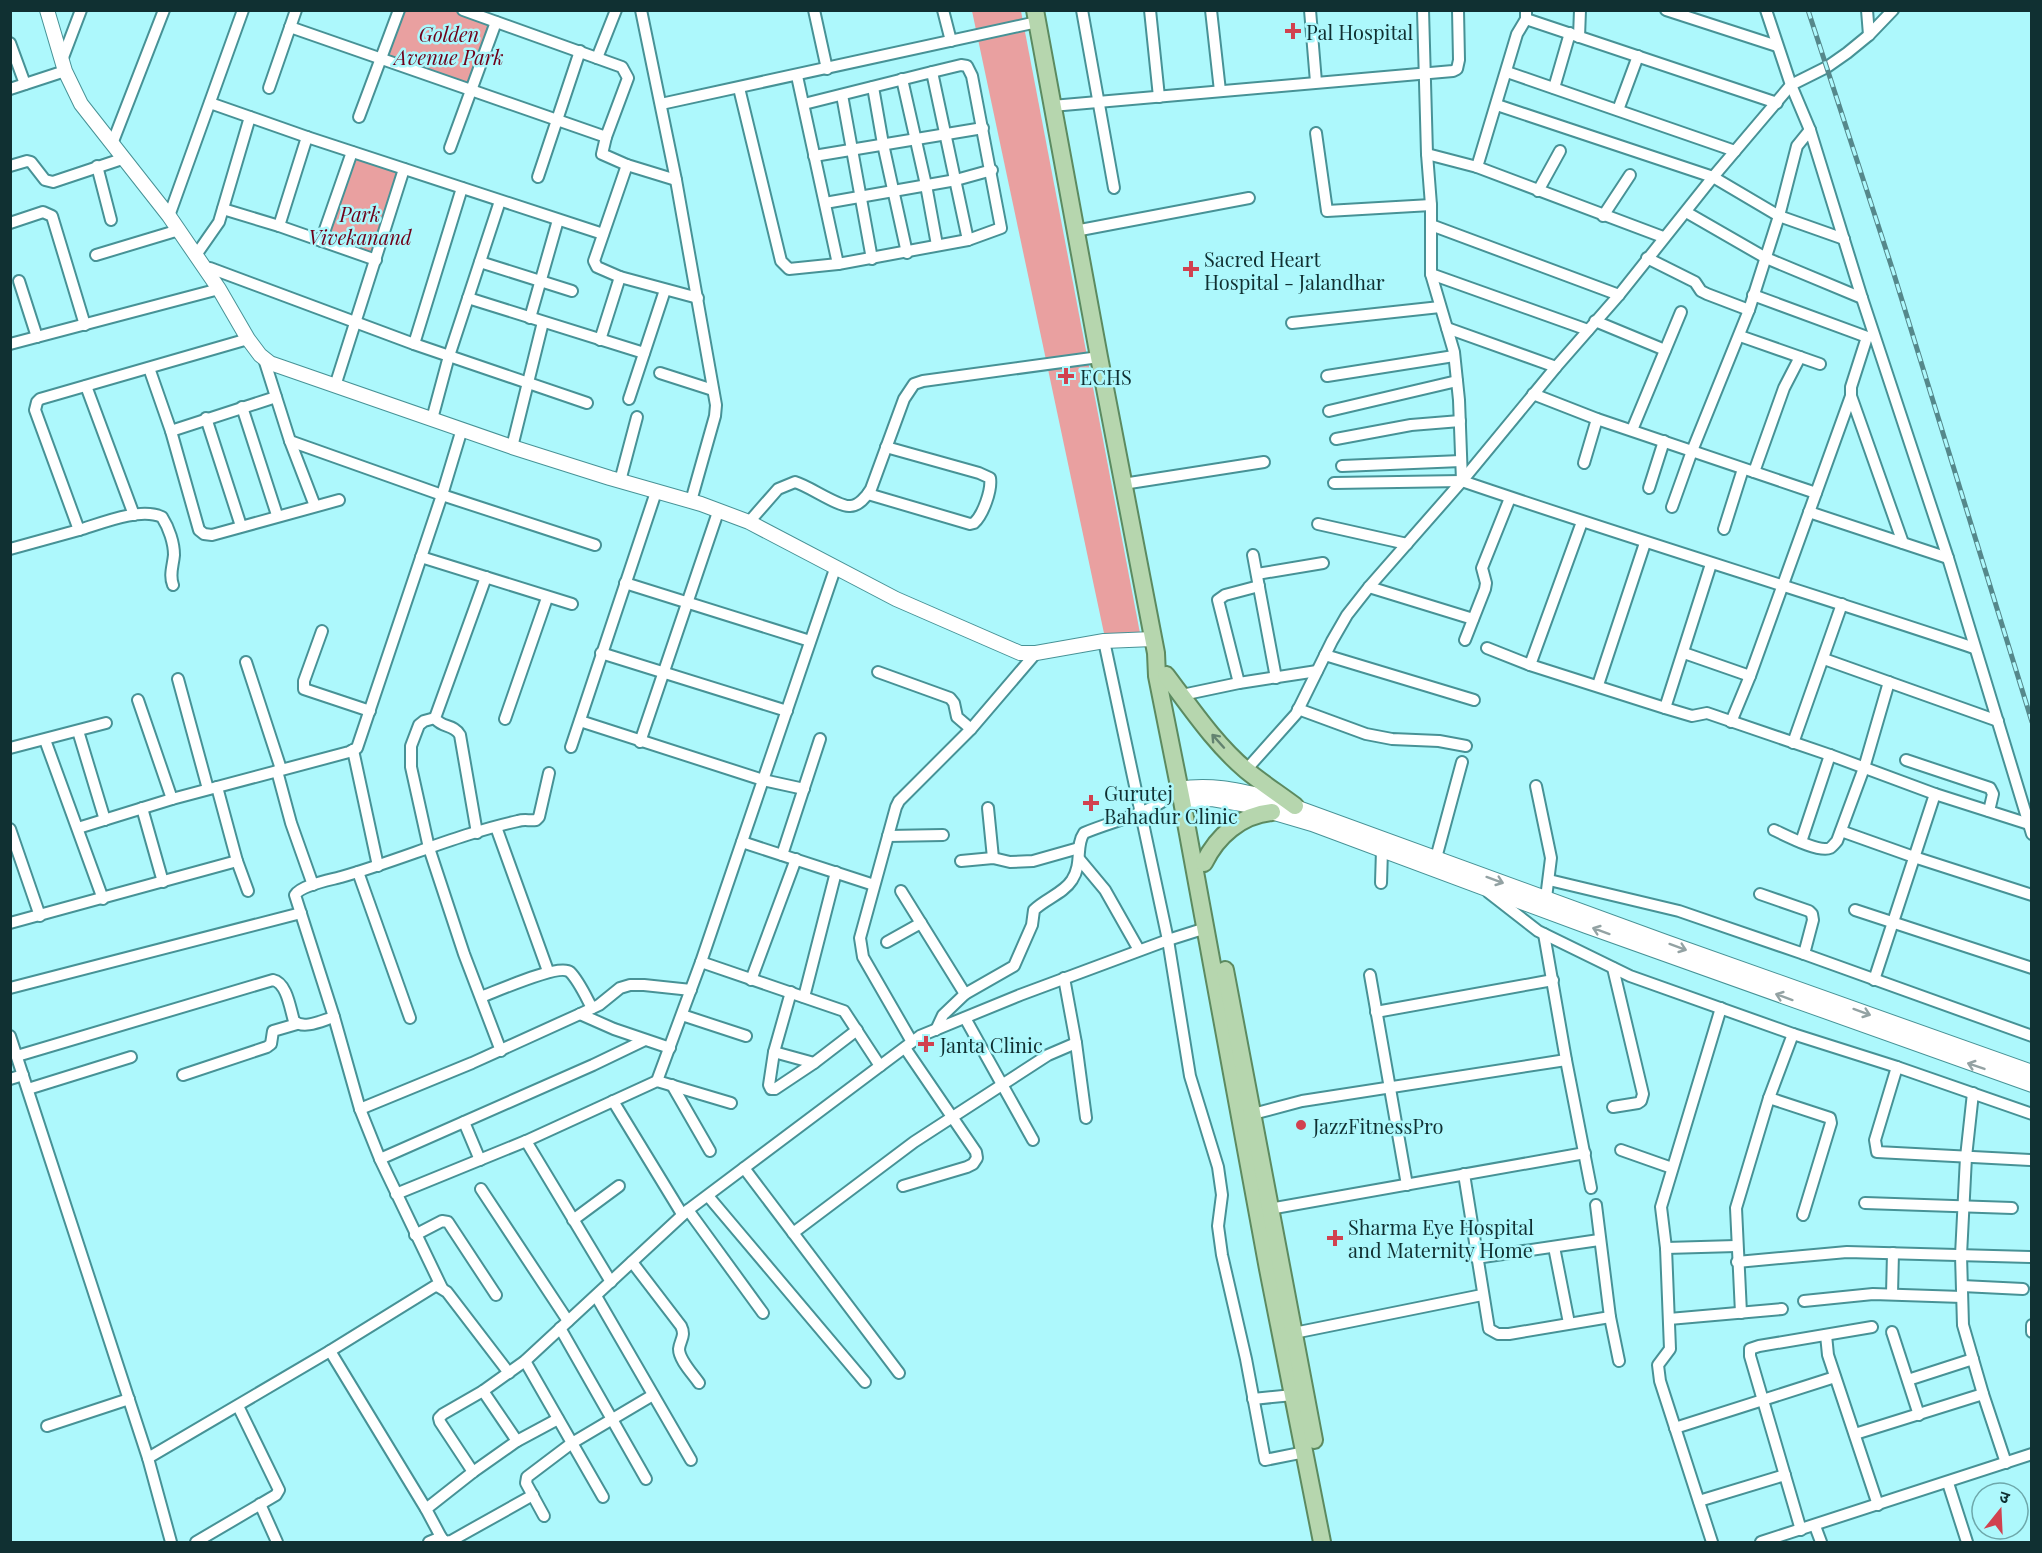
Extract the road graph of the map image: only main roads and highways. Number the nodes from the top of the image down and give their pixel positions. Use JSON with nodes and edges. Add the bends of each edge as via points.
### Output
{"nodes":[{"id":1,"x":1036,"y":16,"type":"edge"},
{"id":2,"x":1154,"y":646,"type":"junction"},
{"id":3,"x":1166,"y":675,"type":"junction"},
{"id":4,"x":1182,"y":796,"type":"junction"},
{"id":5,"x":1294,"y":806,"type":"road end"},
{"id":6,"x":1272,"y":812,"type":"road end"},
{"id":7,"x":1204,"y":863,"type":"junction"},
{"id":8,"x":1287,"y":1334,"type":"junction"},
{"id":9,"x":1322,"y":1542,"type":"edge"},
{"id":10,"x":1334,"y":1542,"type":"edge"}],
"edges":[{"from":1,"to":2,"type":"main road"},
{"from":2,"to":3,"type":"main road"},
{"from":2,"to":4,"type":"main road"},
{"from":3,"to":4,"type":"main road"},
{"from":5,"to":3,"type":"main road","one_way":true,"via":[[1246,770],[1203,724]]},
{"from":4,"to":7,"type":"main road"},
{"from":4,"to":8,"type":"main road"},
{"from":6,"to":7,"type":"main road","via":[[1240,822],[1211,848]]},
{"from":7,"to":8,"type":"main road","via":[[1253,1114]]},
{"from":8,"to":9,"type":"main road","via":[[1293,1395]]},
{"from":8,"to":10,"type":"main road"}]}
